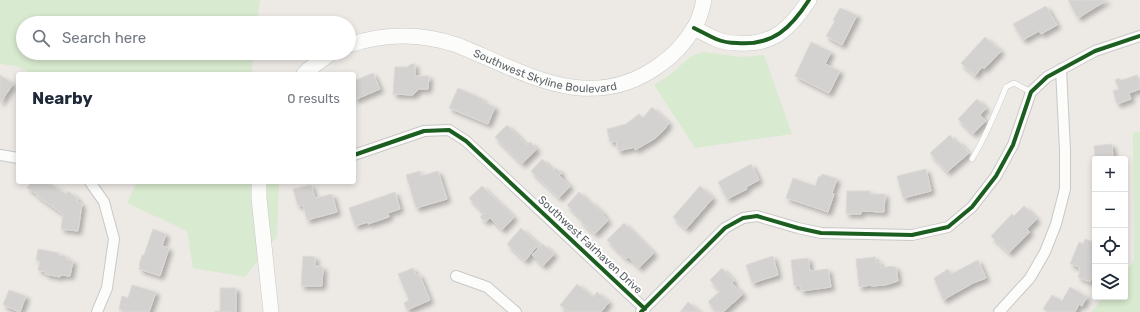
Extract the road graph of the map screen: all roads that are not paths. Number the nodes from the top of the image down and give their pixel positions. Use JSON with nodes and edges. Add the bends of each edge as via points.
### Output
{"nodes":[{"id":1,"x":704,"y":0,"type":"edge"},
{"id":2,"x":809,"y":0,"type":"edge"},
{"id":3,"x":694,"y":28,"type":"junction"},
{"id":4,"x":1140,"y":36,"type":"edge"},
{"id":5,"x":356,"y":43,"type":"edge"},
{"id":6,"x":322,"y":60,"type":"edge"},
{"id":7,"x":1061,"y":68,"type":"junction"},
{"id":8,"x":306,"y":72,"type":"edge"},
{"id":9,"x":1031,"y":92,"type":"junction"},
{"id":10,"x":356,"y":154,"type":"edge"},
{"id":11,"x":0,"y":155,"type":"edge"},
{"id":12,"x":16,"y":158,"type":"edge"},
{"id":13,"x":972,"y":159,"type":"dead end"},
{"id":14,"x":91,"y":184,"type":"edge"},
{"id":15,"x":259,"y":184,"type":"edge"},
{"id":16,"x":456,"y":276,"type":"dead end"},
{"id":17,"x":643,"y":311,"type":"edge"},
{"id":18,"x":97,"y":312,"type":"edge"},
{"id":19,"x":271,"y":312,"type":"edge"},
{"id":20,"x":516,"y":312,"type":"edge"},
{"id":21,"x":999,"y":312,"type":"edge"}],
"edges":[{"from":1,"to":3,"type":"main road","name":"Southwest Skyline Boulevard"},
{"from":2,"to":3,"type":"main road","via":[[795,20],[768,41],[743,44],[725,42]]},
{"from":3,"to":5,"type":"main road","name":"Southwest Skyline Boulevard","via":[[676,51],[642,77],[622,85],[601,88],[575,88],[543,81],[457,45],[426,37],[402,35]]},
{"from":4,"to":7,"type":"street","name":"Southwest Fairhaven Drive","via":[[1095,51]]},
{"from":6,"to":8,"type":"main road"},
{"from":7,"to":9,"type":"street","name":"Southwest Fairhaven Drive"},
{"from":7,"to":21,"type":"street","via":[[1066,189],[1046,252],[1030,278]]},
{"from":9,"to":13,"type":"lane","via":[[1014,83],[1006,87]]},
{"from":9,"to":17,"type":"street","name":"Southwest Fairhaven Drive","via":[[1013,145],[996,176],[972,207],[948,227],[912,235],[821,233],[757,216],[743,218],[725,228]]},
{"from":10,"to":17,"type":"street","name":"Southwest Fairhaven Drive","via":[[424,131],[449,130],[466,141]]},
{"from":11,"to":12,"type":"street"},
{"from":14,"to":18,"type":"street","via":[[104,202],[114,239],[107,288]]},
{"from":15,"to":19,"type":"main road"},
{"from":16,"to":20,"type":"street","via":[[487,287]]}]}
